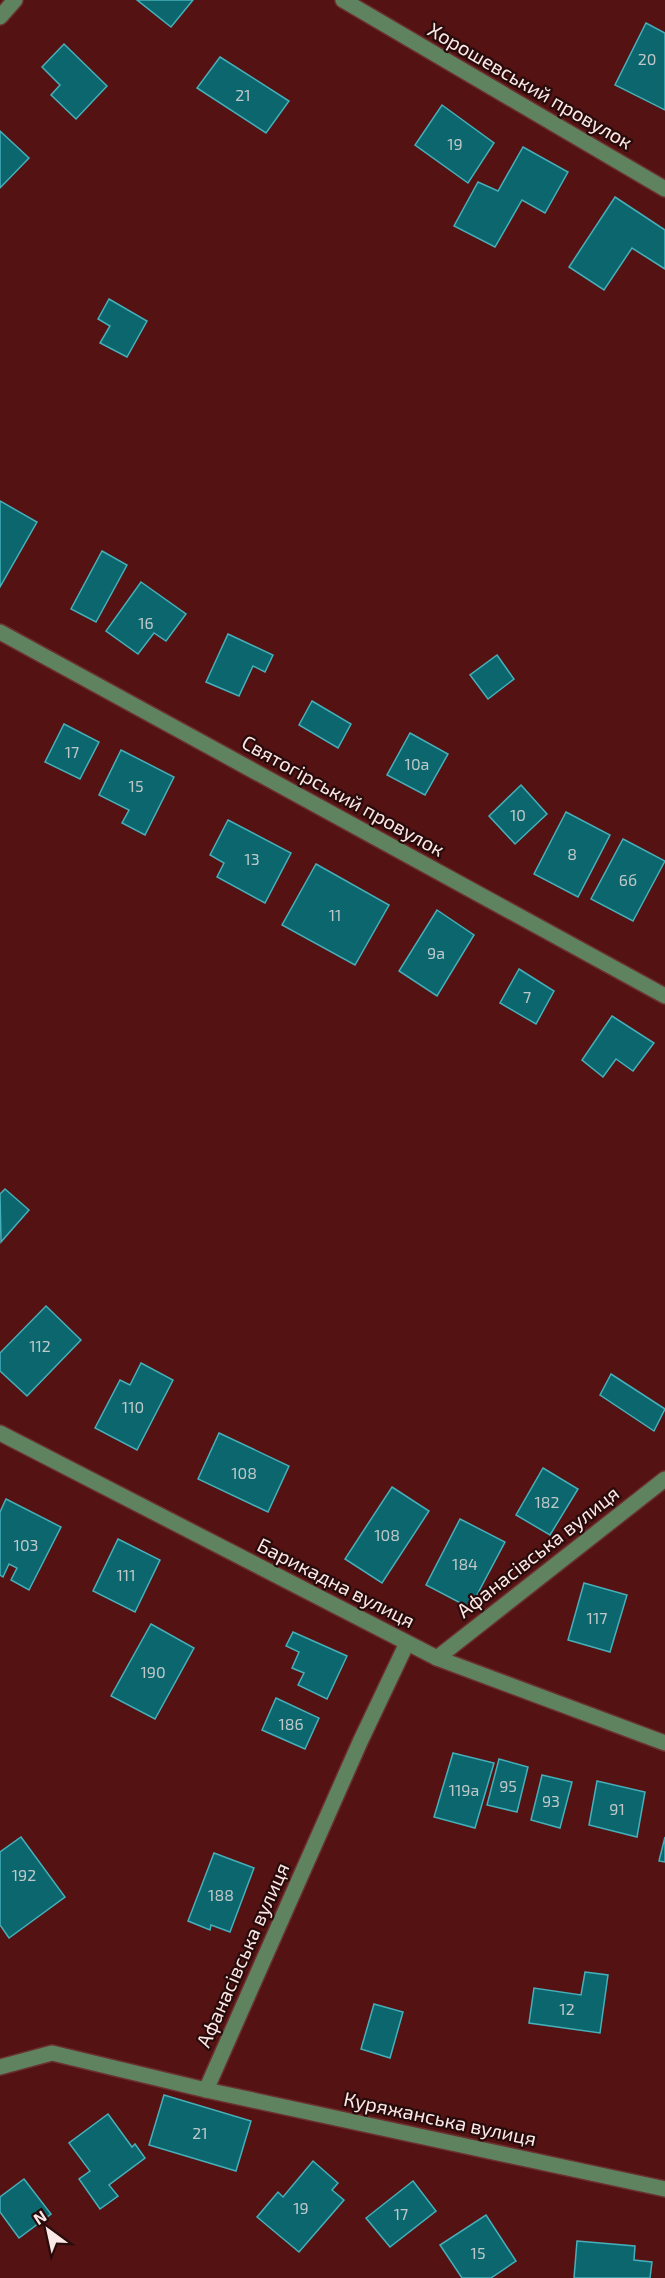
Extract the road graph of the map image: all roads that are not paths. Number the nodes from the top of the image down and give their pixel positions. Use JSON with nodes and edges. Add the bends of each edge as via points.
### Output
{"nodes":[{"id":1,"x":15,"y":0,"type":"edge"},
{"id":2,"x":343,"y":0,"type":"edge"},
{"id":3,"x":0,"y":17,"type":"edge"},
{"id":4,"x":665,"y":189,"type":"edge"},
{"id":5,"x":0,"y":632,"type":"edge"},
{"id":6,"x":665,"y":996,"type":"edge"},
{"id":7,"x":0,"y":1433,"type":"edge"},
{"id":8,"x":665,"y":1479,"type":"edge"},
{"id":9,"x":407,"y":1643,"type":"junction"},
{"id":10,"x":437,"y":1658,"type":"junction"},
{"id":11,"x":665,"y":1743,"type":"edge"},
{"id":12,"x":0,"y":2067,"type":"edge"},
{"id":13,"x":206,"y":2090,"type":"junction"},
{"id":14,"x":665,"y":2189,"type":"edge"}],
"edges":[{"from":1,"to":3,"type":"street"},
{"from":2,"to":4,"type":"street","name":"Хорошевський провулок"},
{"from":5,"to":6,"type":"street","name":"Святогірський провулок"},
{"from":7,"to":9,"type":"street","name":"Барикадна вулиця"},
{"from":8,"to":10,"type":"street","name":"Афанасівська вулиця"},
{"from":9,"to":10,"type":"street","name":"Барикадна вулиця"},
{"from":9,"to":13,"type":"street","name":"Афанасівська вулиця"},
{"from":10,"to":11,"type":"street","name":"Барикадна вулиця"},
{"from":12,"to":13,"type":"street","via":[[52,2053]]},
{"from":13,"to":14,"type":"street","name":"Куряжанська вулиця"}]}
